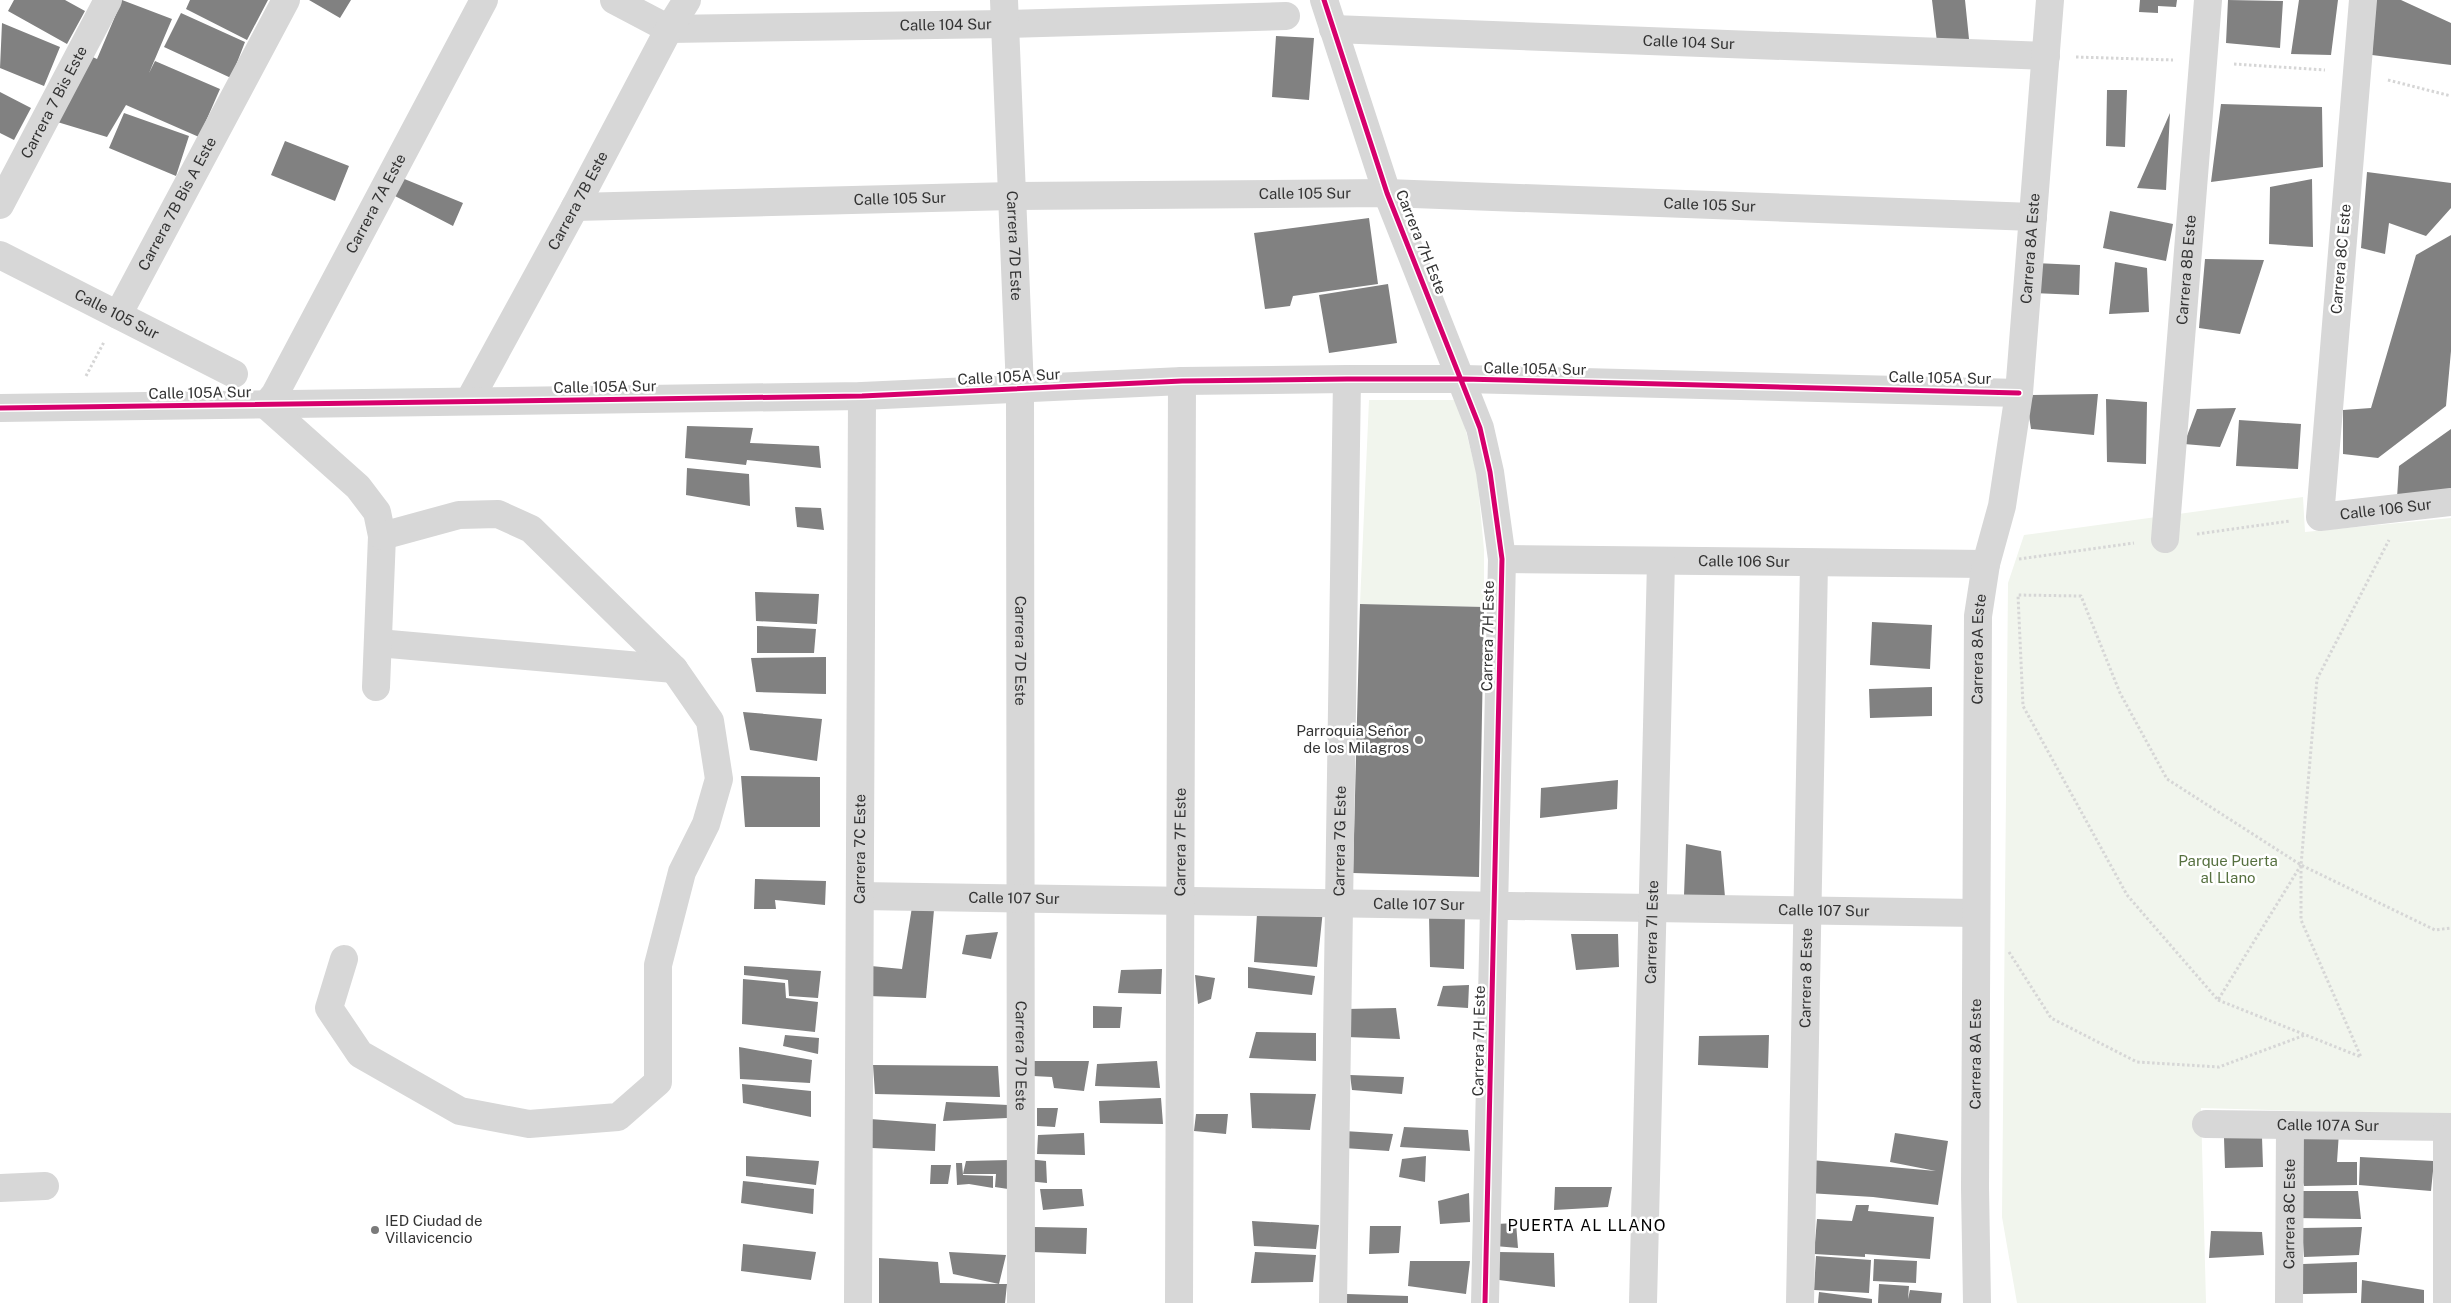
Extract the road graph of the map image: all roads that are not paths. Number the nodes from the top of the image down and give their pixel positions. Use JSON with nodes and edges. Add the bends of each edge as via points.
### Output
{"nodes":[{"id":1,"x":108,"y":0,"type":"edge"},
{"id":2,"x":286,"y":0,"type":"edge"},
{"id":3,"x":484,"y":0,"type":"edge"},
{"id":4,"x":614,"y":0,"type":"edge"},
{"id":5,"x":687,"y":0,"type":"edge"},
{"id":6,"x":1324,"y":0,"type":"edge"},
{"id":7,"x":2050,"y":0,"type":"edge"},
{"id":8,"x":2208,"y":0,"type":"edge"},
{"id":9,"x":2363,"y":0,"type":"edge"},
{"id":10,"x":1004,"y":12,"type":"edge"},
{"id":11,"x":1286,"y":16,"type":"dead end"},
{"id":12,"x":669,"y":29,"type":"junction"},
{"id":13,"x":1333,"y":29,"type":"junction"},
{"id":14,"x":2046,"y":56,"type":"junction"},
{"id":15,"x":1387,"y":193,"type":"junction"},
{"id":16,"x":1012,"y":196,"type":"junction"},
{"id":17,"x":0,"y":205,"type":"edge"},
{"id":18,"x":576,"y":207,"type":"junction"},
{"id":19,"x":2033,"y":217,"type":"junction"},
{"id":20,"x":0,"y":254,"type":"edge"},
{"id":21,"x":118,"y":314,"type":"junction"},
{"id":22,"x":234,"y":374,"type":"dead end"},
{"id":23,"x":1347,"y":379,"type":"junction"},
{"id":24,"x":1463,"y":379,"type":"junction"},
{"id":25,"x":1182,"y":381,"type":"junction"},
{"id":26,"x":1020,"y":389,"type":"junction"},
{"id":27,"x":2019,"y":393,"type":"junction"},
{"id":28,"x":862,"y":396,"type":"junction"},
{"id":29,"x":469,"y":402,"type":"junction"},
{"id":30,"x":266,"y":405,"type":"junction"},
{"id":31,"x":0,"y":408,"type":"edge"},
{"id":32,"x":2451,"y":502,"type":"edge"},
{"id":33,"x":2320,"y":517,"type":"joint"},
{"id":34,"x":382,"y":536,"type":"junction"},
{"id":35,"x":2165,"y":539,"type":"dead end"},
{"id":36,"x":1502,"y":560,"type":"junction"},
{"id":37,"x":1661,"y":561,"type":"junction"},
{"id":38,"x":1814,"y":562,"type":"junction"},
{"id":39,"x":1986,"y":564,"type":"junction"},
{"id":40,"x":378,"y":643,"type":"junction"},
{"id":41,"x":674,"y":669,"type":"junction"},
{"id":42,"x":376,"y":688,"type":"dead end"},
{"id":43,"x":860,"y":896,"type":"junction"},
{"id":44,"x":1020,"y":898,"type":"junction"},
{"id":45,"x":1181,"y":901,"type":"junction"},
{"id":46,"x":1339,"y":903,"type":"junction"},
{"id":47,"x":1494,"y":906,"type":"junction"},
{"id":48,"x":1653,"y":908,"type":"junction"},
{"id":49,"x":1808,"y":910,"type":"junction"},
{"id":50,"x":1976,"y":925,"type":"junction"},
{"id":51,"x":344,"y":959,"type":"dead end"},
{"id":52,"x":2206,"y":1124,"type":"dead end"},
{"id":53,"x":2290,"y":1125,"type":"junction"},
{"id":54,"x":2449,"y":1127,"type":"edge"},
{"id":55,"x":45,"y":1186,"type":"dead end"},
{"id":56,"x":0,"y":1188,"type":"edge"},
{"id":57,"x":858,"y":1303,"type":"edge"},
{"id":58,"x":1021,"y":1303,"type":"edge"},
{"id":59,"x":1179,"y":1303,"type":"edge"},
{"id":60,"x":1333,"y":1303,"type":"edge"},
{"id":61,"x":1485,"y":1303,"type":"edge"},
{"id":62,"x":1643,"y":1303,"type":"edge"},
{"id":63,"x":1800,"y":1303,"type":"edge"},
{"id":64,"x":1977,"y":1303,"type":"edge"},
{"id":65,"x":2289,"y":1303,"type":"edge"},
{"id":66,"x":2447,"y":1303,"type":"edge"}],
"edges":[{"from":1,"to":17,"type":"street","name":"Carrera 7 Bis Este"},
{"from":2,"to":21,"type":"street","name":"Carrera 7B Bis A Este"},
{"from":3,"to":30,"type":"street","name":"Carrera 7A Este","via":[[275,394]]},
{"from":4,"to":12,"type":"street","name":"Calle 104 Sur"},
{"from":5,"to":12,"type":"street","name":"Carrera 7B Este"},
{"from":6,"to":13,"type":"street","name":"Carrera 7H Este"},
{"from":7,"to":14,"type":"street","name":"Carrera 8A Este"},
{"from":8,"to":35,"type":"street","name":"Carrera 8B Este"},
{"from":9,"to":33,"type":"street","name":"Carrera 8C Este"},
{"from":10,"to":11,"type":"street","name":"Calle 104 Sur"},
{"from":10,"to":12,"type":"street","name":"Calle 104 Sur"},
{"from":10,"to":16,"type":"street","name":"Carrera 7D Este"},
{"from":12,"to":18,"type":"street","name":"Carrera 7B Este"},
{"from":13,"to":14,"type":"street","name":"Calle 104 Sur"},
{"from":13,"to":15,"type":"street","name":"Carrera 7H Este"},
{"from":14,"to":19,"type":"street","name":"Carrera 8A Este"},
{"from":15,"to":16,"type":"street","name":"Calle 105 Sur"},
{"from":15,"to":19,"type":"street","name":"Calle 105 Sur"},
{"from":15,"to":24,"type":"street","name":"Carrera 7H Este"},
{"from":16,"to":18,"type":"street","name":"Calle 105 Sur"},
{"from":16,"to":26,"type":"street","name":"Carrera 7D Este"},
{"from":18,"to":29,"type":"street","name":"Carrera 7B Este"},
{"from":19,"to":27,"type":"street","name":"Carrera 8A Este"},
{"from":20,"to":21,"type":"street","name":"Calle 105 Sur"},
{"from":21,"to":22,"type":"street","name":"Calle 105 Sur"},
{"from":23,"to":24,"type":"street","name":"Calle 105A Sur"},
{"from":23,"to":25,"type":"street","name":"Calle 105A Sur"},
{"from":23,"to":46,"type":"street","name":"Carrera 7G Este"},
{"from":24,"to":27,"type":"street","name":"Calle 105A Sur"},
{"from":24,"to":36,"type":"street","name":"Carrera 7H Este","via":[[1480,428],[1490,472]]},
{"from":25,"to":26,"type":"street","name":"Calle 105A Sur"},
{"from":25,"to":45,"type":"street","name":"Carrera 7F Este"},
{"from":26,"to":28,"type":"street","name":"Calle 105A Sur"},
{"from":26,"to":44,"type":"street","name":"Carrera 7D Este"},
{"from":27,"to":39,"type":"street","name":"Carrera 8A Este","via":[[2002,506]]},
{"from":28,"to":29,"type":"street","name":"Calle 105A Sur"},
{"from":28,"to":43,"type":"street","name":"Carrera 7C Este"},
{"from":29,"to":30,"type":"street","name":"Calle 105A Sur"},
{"from":30,"to":31,"type":"street","name":"Calle 105A Sur"},
{"from":30,"to":34,"type":"street","via":[[358,487],[377,512]]},
{"from":32,"to":33,"type":"street","name":"Calle 106 Sur"},
{"from":34,"to":40,"type":"street"},
{"from":34,"to":41,"type":"street","via":[[459,516],[498,514],[531,529]]},
{"from":36,"to":37,"type":"street","name":"Calle 106 Sur"},
{"from":36,"to":47,"type":"street","name":"Carrera 7H Este"},
{"from":37,"to":38,"type":"street","name":"Calle 106 Sur"},
{"from":37,"to":48,"type":"street","name":"Carrera 7I Este"},
{"from":38,"to":39,"type":"street","name":"Calle 106 Sur"},
{"from":38,"to":49,"type":"street","name":"Carrera 8 Este"},
{"from":39,"to":50,"type":"street","name":"Carrera 8A Este","via":[[1978,616]]},
{"from":40,"to":41,"type":"street"},
{"from":40,"to":42,"type":"street"},
{"from":41,"to":51,"type":"street","via":[[710,721],[719,779],[706,824],[682,872],[658,965],[658,1082],[618,1117],[529,1124],[460,1111],[360,1054],[330,1008]]},
{"from":43,"to":44,"type":"street","name":"Calle 107 Sur"},
{"from":43,"to":57,"type":"street","name":"Carrera 7C Este"},
{"from":44,"to":45,"type":"street","name":"Calle 107 Sur"},
{"from":44,"to":58,"type":"street","name":"Carrera 7D Este"},
{"from":45,"to":46,"type":"street","name":"Calle 107 Sur"},
{"from":45,"to":59,"type":"street","name":"Carrera 7F Este"},
{"from":46,"to":47,"type":"street","name":"Calle 107 Sur"},
{"from":46,"to":60,"type":"street","name":"Carrera 7G Este"},
{"from":47,"to":48,"type":"street","name":"Calle 107 Sur"},
{"from":47,"to":61,"type":"street","name":"Carrera 7H Este"},
{"from":48,"to":49,"type":"street","name":"Calle 107 Sur"},
{"from":48,"to":62,"type":"street","name":"Carrera 7I Este"},
{"from":49,"to":50,"type":"street","name":"Calle 107 Sur"},
{"from":49,"to":63,"type":"street","name":"Carrera 8 Este"},
{"from":50,"to":64,"type":"street","name":"Carrera 8A Este"},
{"from":52,"to":53,"type":"street","name":"Calle 107A Sur"},
{"from":53,"to":54,"type":"street","name":"Calle 107A Sur"},
{"from":53,"to":65,"type":"street","name":"Carrera 8C Este"},
{"from":54,"to":66,"type":"street"},
{"from":55,"to":56,"type":"street"}]}
